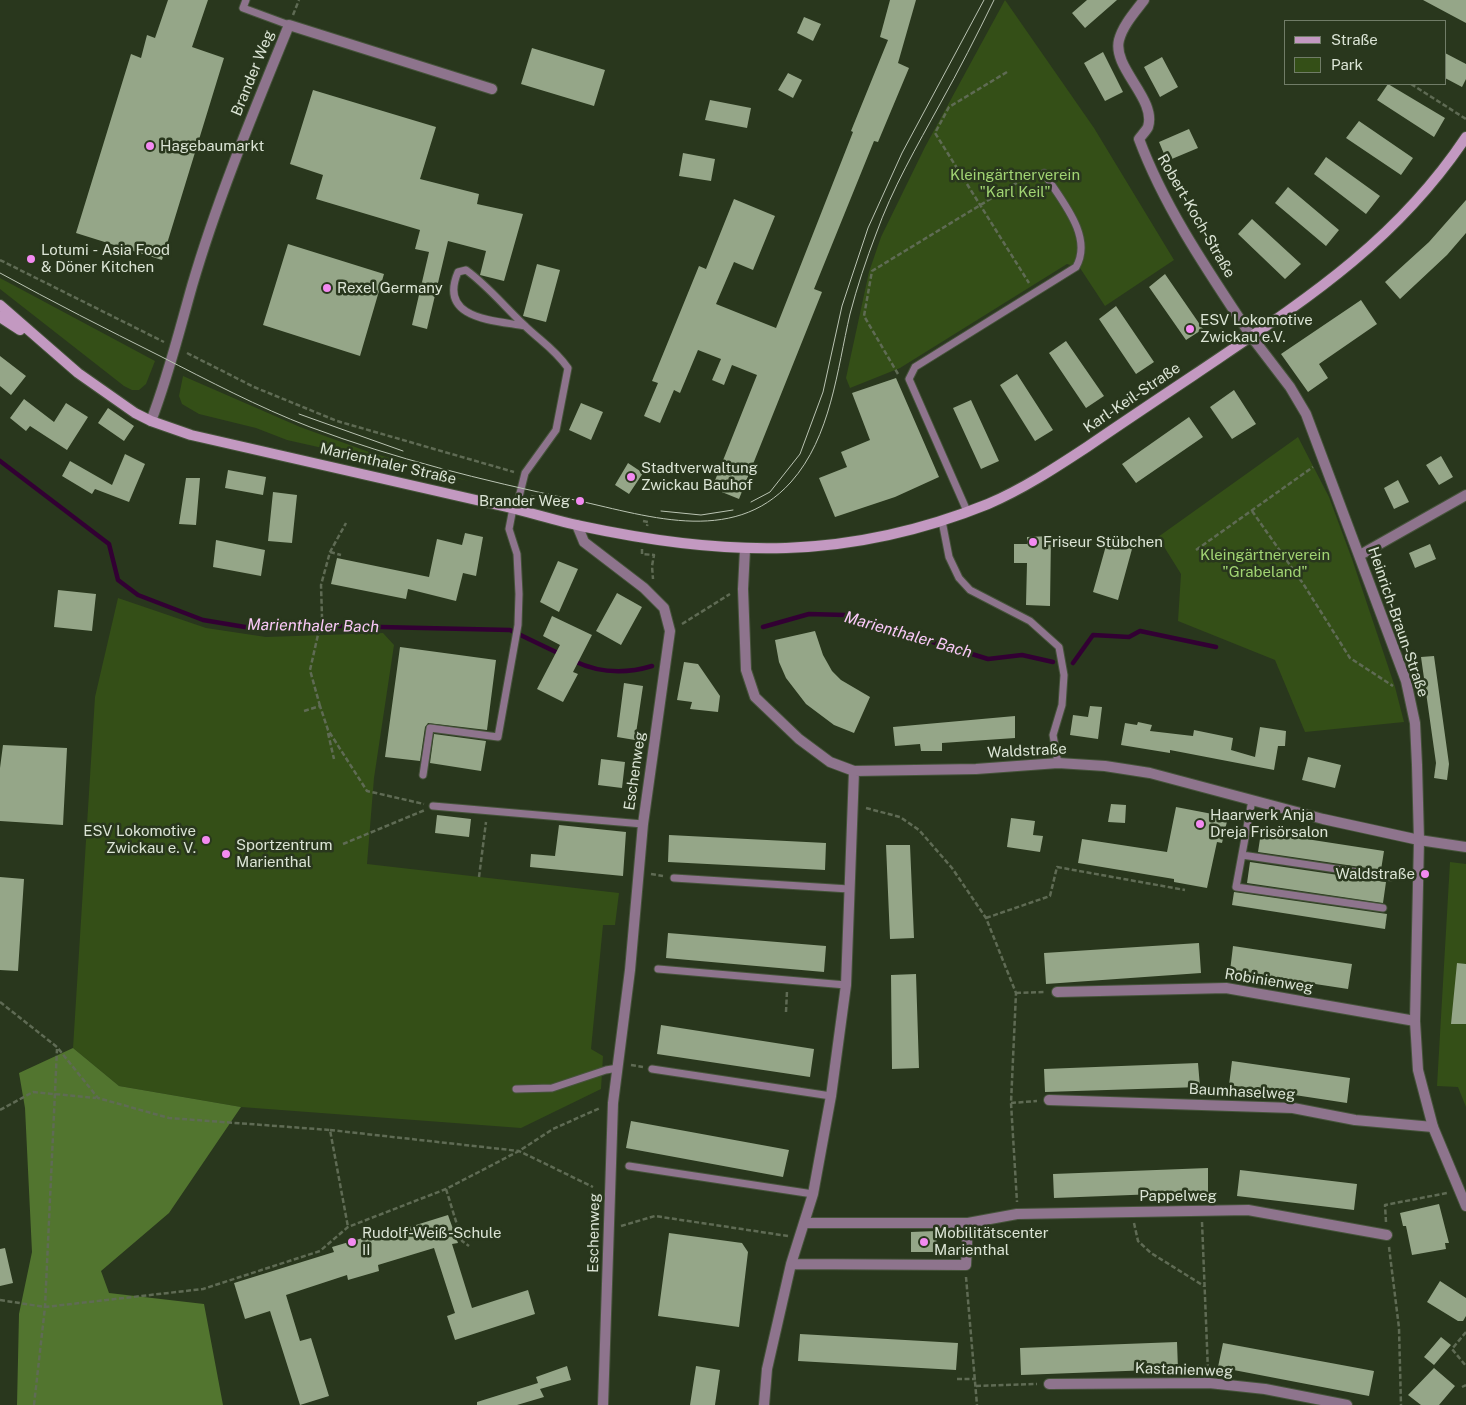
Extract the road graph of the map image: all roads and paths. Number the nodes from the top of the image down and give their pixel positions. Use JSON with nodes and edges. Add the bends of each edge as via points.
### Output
{"nodes":[{"id":1,"x":246,"y":0,"type":"edge"},
{"id":2,"x":1144,"y":0,"type":"edge"},
{"id":3,"x":289,"y":25,"type":"junction"},
{"id":4,"x":1007,"y":72,"type":"dead end"},
{"id":5,"x":1413,"y":85,"type":"edge"},
{"id":6,"x":492,"y":89,"type":"dead end"},
{"id":7,"x":1466,"y":119,"type":"edge"},
{"id":8,"x":1466,"y":137,"type":"edge"},
{"id":9,"x":1044,"y":173,"type":"joint"},
{"id":10,"x":980,"y":205,"type":"junction"},
{"id":11,"x":0,"y":260,"type":"edge"},
{"id":12,"x":1035,"y":293,"type":"junction"},
{"id":13,"x":0,"y":305,"type":"edge"},
{"id":14,"x":0,"y":317,"type":"edge"},
{"id":15,"x":525,"y":326,"type":"junction"},
{"id":16,"x":1251,"y":336,"type":"junction"},
{"id":17,"x":48,"y":348,"type":"junction"},
{"id":18,"x":176,"y":348,"type":"junction"},
{"id":19,"x":898,"y":374,"type":"dead end"},
{"id":20,"x":151,"y":421,"type":"junction"},
{"id":21,"x":1324,"y":459,"type":"junction"},
{"id":22,"x":524,"y":475,"type":"junction"},
{"id":23,"x":520,"y":492,"type":"junction"},
{"id":24,"x":1466,"y":496,"type":"edge"},
{"id":25,"x":547,"y":499,"type":"dead end"},
{"id":26,"x":514,"y":509,"type":"junction"},
{"id":27,"x":967,"y":511,"type":"junction"},
{"id":28,"x":1252,"y":511,"type":"junction"},
{"id":29,"x":942,"y":521,"type":"junction"},
{"id":30,"x":346,"y":523,"type":"dead end"},
{"id":31,"x":577,"y":525,"type":"junction"},
{"id":32,"x":644,"y":538,"type":"junction"},
{"id":33,"x":744,"y":550,"type":"junction"},
{"id":34,"x":1196,"y":550,"type":"dead end"},
{"id":35,"x":330,"y":552,"type":"junction"},
{"id":36,"x":341,"y":555,"type":"dead end"},
{"id":37,"x":1360,"y":555,"type":"junction"},
{"id":38,"x":652,"y":576,"type":"dead end"},
{"id":39,"x":743,"y":589,"type":"junction"},
{"id":40,"x":670,"y":631,"type":"junction"},
{"id":41,"x":1409,"y":696,"type":"junction"},
{"id":42,"x":320,"y":706,"type":"junction"},
{"id":43,"x":304,"y":710,"type":"dead end"},
{"id":44,"x":328,"y":730,"type":"junction"},
{"id":45,"x":334,"y":759,"type":"dead end"},
{"id":46,"x":1058,"y":763,"type":"junction"},
{"id":47,"x":854,"y":771,"type":"junction"},
{"id":48,"x":423,"y":776,"type":"dead end"},
{"id":49,"x":1252,"y":800,"type":"junction"},
{"id":50,"x":852,"y":804,"type":"junction"},
{"id":51,"x":433,"y":806,"type":"junction"},
{"id":52,"x":487,"y":811,"type":"junction"},
{"id":53,"x":642,"y":824,"type":"junction"},
{"id":54,"x":1419,"y":840,"type":"junction"},
{"id":55,"x":343,"y":844,"type":"dead end"},
{"id":56,"x":1466,"y":847,"type":"edge"},
{"id":57,"x":1242,"y":855,"type":"junction"},
{"id":58,"x":640,"y":872,"type":"junction"},
{"id":59,"x":479,"y":877,"type":"dead end"},
{"id":60,"x":1391,"y":877,"type":"dead end"},
{"id":61,"x":674,"y":878,"type":"joint"},
{"id":62,"x":849,"y":889,"type":"junction"},
{"id":63,"x":1185,"y":890,"type":"dead end"},
{"id":64,"x":1383,"y":908,"type":"dead end"},
{"id":65,"x":986,"y":918,"type":"junction"},
{"id":66,"x":658,"y":969,"type":"dead end"},
{"id":67,"x":788,"y":982,"type":"junction"},
{"id":68,"x":846,"y":985,"type":"junction"},
{"id":69,"x":1057,"y":992,"type":"joint"},
{"id":70,"x":1016,"y":993,"type":"junction"},
{"id":71,"x":0,"y":1002,"type":"edge"},
{"id":72,"x":786,"y":1012,"type":"dead end"},
{"id":73,"x":1415,"y":1021,"type":"junction"},
{"id":74,"x":57,"y":1048,"type":"junction"},
{"id":75,"x":618,"y":1065,"type":"junction"},
{"id":76,"x":652,"y":1069,"type":"joint"},
{"id":77,"x":516,"y":1089,"type":"dead end"},
{"id":78,"x":56,"y":1095,"type":"junction"},
{"id":79,"x":831,"y":1096,"type":"junction"},
{"id":80,"x":98,"y":1098,"type":"junction"},
{"id":81,"x":1049,"y":1100,"type":"joint"},
{"id":82,"x":613,"y":1103,"type":"junction"},
{"id":83,"x":1011,"y":1103,"type":"junction"},
{"id":84,"x":0,"y":1110,"type":"edge"},
{"id":85,"x":1432,"y":1127,"type":"junction"},
{"id":86,"x":330,"y":1130,"type":"junction"},
{"id":87,"x":519,"y":1151,"type":"junction"},
{"id":88,"x":629,"y":1166,"type":"dead end"},
{"id":89,"x":593,"y":1187,"type":"dead end"},
{"id":90,"x":446,"y":1189,"type":"junction"},
{"id":91,"x":1458,"y":1191,"type":"junction"},
{"id":92,"x":813,"y":1194,"type":"junction"},
{"id":93,"x":1466,"y":1206,"type":"edge"},
{"id":94,"x":1131,"y":1211,"type":"junction"},
{"id":95,"x":1202,"y":1211,"type":"junction"},
{"id":96,"x":1017,"y":1214,"type":"junction"},
{"id":97,"x":968,"y":1222,"type":"junction"},
{"id":98,"x":635,"y":1223,"type":"dead end"},
{"id":99,"x":804,"y":1223,"type":"junction"},
{"id":100,"x":348,"y":1227,"type":"junction"},
{"id":101,"x":1387,"y":1235,"type":"junction"},
{"id":102,"x":799,"y":1238,"type":"junction"},
{"id":103,"x":469,"y":1246,"type":"dead end"},
{"id":104,"x":791,"y":1264,"type":"junction"},
{"id":105,"x":966,"y":1265,"type":"junction"},
{"id":106,"x":1204,"y":1286,"type":"junction"},
{"id":107,"x":0,"y":1300,"type":"edge"},
{"id":108,"x":45,"y":1307,"type":"junction"},
{"id":109,"x":1466,"y":1332,"type":"edge"},
{"id":110,"x":1466,"y":1366,"type":"edge"},
{"id":111,"x":957,"y":1379,"type":"dead end"},
{"id":112,"x":976,"y":1379,"type":"junction"},
{"id":113,"x":1209,"y":1383,"type":"junction"},
{"id":114,"x":1049,"y":1384,"type":"joint"},
{"id":115,"x":1466,"y":1385,"type":"edge"},
{"id":116,"x":976,"y":1386,"type":"junction"},
{"id":117,"x":1462,"y":1387,"type":"dead end"},
{"id":118,"x":34,"y":1405,"type":"edge"},
{"id":119,"x":603,"y":1405,"type":"edge"},
{"id":120,"x":764,"y":1405,"type":"edge"},
{"id":121,"x":977,"y":1405,"type":"edge"},
{"id":122,"x":1347,"y":1405,"type":"edge"},
{"id":123,"x":1401,"y":1405,"type":"edge"}],
"edges":[{"from":1,"to":3,"type":"lane","via":[[243,8]]},
{"from":2,"to":16,"type":"street","name":"Robert-Koch-Straße","via":[[1124,27],[1119,41],[1120,56],[1149,113],[1148,128],[1139,139],[1149,167],[1188,236]]},
{"from":3,"to":6,"type":"street","name":"Brander Weg"},
{"from":3,"to":18,"type":"street","name":"Brander Weg","via":[[227,179],[192,286]]},
{"from":4,"to":10,"type":"path","via":[[949,107],[935,134]]},
{"from":5,"to":7,"type":"path"},
{"from":8,"to":16,"type":"main road","name":"Karl-Keil-Straße","via":[[1420,198],[1378,241],[1333,279]]},
{"from":9,"to":10,"type":"path","via":[[1038,176],[1035,171]]},
{"from":9,"to":12,"type":"lane","via":[[1076,226],[1082,246],[1076,267]]},
{"from":10,"to":12,"type":"path"},
{"from":10,"to":19,"type":"path","via":[[872,271],[864,316]]},
{"from":11,"to":18,"type":"path"},
{"from":12,"to":27,"type":"lane","via":[[915,367],[909,379]]},
{"from":13,"to":17,"type":"main road","name":"Marienthaler Straße"},
{"from":14,"to":17,"type":"main road","name":"Marienthaler Straße"},
{"from":15,"to":15,"type":"lane","via":[[469,314],[458,306],[452,296],[458,272],[466,270],[476,278]]},
{"from":15,"to":22,"type":"lane","via":[[557,351],[568,368],[556,430]]},
{"from":16,"to":21,"type":"street","name":"Heinrich-Braun-Straße","via":[[1306,414]]},
{"from":16,"to":27,"type":"main road","name":"Karl-Keil-Straße","via":[[1047,473],[1018,490]]},
{"from":17,"to":20,"type":"main road","name":"Marienthaler Straße","via":[[86,379]]},
{"from":18,"to":20,"type":"street","name":"Brander Weg"},
{"from":18,"to":22,"type":"path","via":[[254,387],[337,421]]},
{"from":20,"to":26,"type":"main road","name":"Marienthaler Straße","via":[[191,435]]},
{"from":21,"to":28,"type":"path"},
{"from":21,"to":37,"type":"street","name":"Heinrich-Braun-Straße"},
{"from":22,"to":23,"type":"lane"},
{"from":23,"to":25,"type":"path"},
{"from":23,"to":26,"type":"lane"},
{"from":24,"to":37,"type":"street"},
{"from":26,"to":31,"type":"main road","name":"Marienthaler Straße"},
{"from":26,"to":48,"type":"lane","via":[[509,529],[517,554],[518,625],[498,737],[430,728]]},
{"from":27,"to":29,"type":"main road","name":"Karl-Keil-Straße"},
{"from":28,"to":34,"type":"path"},
{"from":28,"to":41,"type":"path","via":[[1350,658]]},
{"from":29,"to":33,"type":"main road","name":"Karl-Keil-Straße","via":[[848,544]]},
{"from":29,"to":46,"type":"lane","via":[[949,557],[959,578],[970,590],[1030,621],[1059,647],[1064,675],[1062,705],[1053,735]]},
{"from":30,"to":35,"type":"path"},
{"from":31,"to":32,"type":"main road","name":"Marienthaler Straße"},
{"from":31,"to":40,"type":"street","name":"Eschenweg","via":[[584,542],[644,588],[664,608]]},
{"from":32,"to":33,"type":"main road","name":"Marienthaler Straße"},
{"from":32,"to":38,"type":"path","via":[[642,554],[654,555]]},
{"from":33,"to":39,"type":"street","name":"Waldstraße"},
{"from":35,"to":36,"type":"path"},
{"from":35,"to":42,"type":"path","via":[[321,585],[322,617],[310,670]]},
{"from":37,"to":41,"type":"street","name":"Heinrich-Braun-Straße"},
{"from":39,"to":40,"type":"path","via":[[724,597]]},
{"from":39,"to":47,"type":"street","name":"Waldstraße","via":[[746,670],[755,697],[799,739],[830,762]]},
{"from":40,"to":53,"type":"street","name":"Eschenweg"},
{"from":41,"to":54,"type":"street","name":"Heinrich-Braun-Straße","via":[[1415,723]]},
{"from":42,"to":43,"type":"path"},
{"from":42,"to":44,"type":"path"},
{"from":44,"to":45,"type":"path"},
{"from":44,"to":51,"type":"path","via":[[367,791]]},
{"from":46,"to":47,"type":"street","name":"Waldstraße","via":[[976,769]]},
{"from":46,"to":49,"type":"street","name":"Waldstraße","via":[[1150,773]]},
{"from":47,"to":50,"type":"street"},
{"from":49,"to":54,"type":"street","name":"Waldstraße"},
{"from":49,"to":57,"type":"lane"},
{"from":50,"to":62,"type":"street"},
{"from":50,"to":65,"type":"path","via":[[900,817],[919,830],[952,868]]},
{"from":51,"to":52,"type":"lane"},
{"from":51,"to":55,"type":"path"},
{"from":52,"to":53,"type":"lane"},
{"from":52,"to":59,"type":"path"},
{"from":53,"to":58,"type":"street","name":"Eschenweg"},
{"from":54,"to":56,"type":"street","name":"Waldstraße"},
{"from":54,"to":73,"type":"street","name":"Heinrich-Braun-Straße"},
{"from":57,"to":60,"type":"lane"},
{"from":57,"to":64,"type":"lane","via":[[1236,887]]},
{"from":58,"to":61,"type":"path"},
{"from":58,"to":75,"type":"street","name":"Eschenweg"},
{"from":61,"to":62,"type":"lane"},
{"from":62,"to":68,"type":"street"},
{"from":63,"to":65,"type":"path","via":[[1057,867],[1050,896]]},
{"from":65,"to":70,"type":"path"},
{"from":66,"to":67,"type":"lane"},
{"from":67,"to":68,"type":"lane"},
{"from":67,"to":72,"type":"path"},
{"from":68,"to":79,"type":"street"},
{"from":69,"to":70,"type":"path"},
{"from":69,"to":73,"type":"street","name":"Robinienweg","via":[[1226,988]]},
{"from":70,"to":83,"type":"path"},
{"from":71,"to":74,"type":"path"},
{"from":73,"to":85,"type":"street","name":"Heinrich-Braun-Straße","via":[[1418,1070]]},
{"from":74,"to":78,"type":"path"},
{"from":74,"to":80,"type":"path"},
{"from":75,"to":76,"type":"path"},
{"from":75,"to":77,"type":"lane","via":[[552,1088]]},
{"from":75,"to":82,"type":"street","name":"Eschenweg"},
{"from":76,"to":79,"type":"lane"},
{"from":78,"to":80,"type":"path"},
{"from":78,"to":84,"type":"path","via":[[33,1092]]},
{"from":78,"to":108,"type":"path"},
{"from":79,"to":92,"type":"street"},
{"from":80,"to":86,"type":"path","via":[[169,1118]]},
{"from":81,"to":83,"type":"path"},
{"from":81,"to":85,"type":"street","name":"Baumhaselweg","via":[[1293,1108],[1355,1120]]},
{"from":82,"to":87,"type":"path","via":[[553,1129]]},
{"from":82,"to":119,"type":"street","name":"Eschenweg"},
{"from":83,"to":96,"type":"path"},
{"from":85,"to":91,"type":"street","name":"Heinrich-Braun-Straße"},
{"from":86,"to":87,"type":"path"},
{"from":86,"to":100,"type":"path"},
{"from":87,"to":89,"type":"path"},
{"from":87,"to":90,"type":"path"},
{"from":88,"to":92,"type":"lane"},
{"from":90,"to":100,"type":"path"},
{"from":90,"to":103,"type":"path","via":[[462,1241]]},
{"from":91,"to":93,"type":"street","name":"Heinrich-Braun-Straße"},
{"from":91,"to":101,"type":"path","via":[[1385,1205]]},
{"from":92,"to":99,"type":"street"},
{"from":94,"to":95,"type":"street","name":"Pappelweg"},
{"from":94,"to":96,"type":"street","name":"Pappelweg"},
{"from":94,"to":106,"type":"path","via":[[1138,1240],[1151,1253]]},
{"from":95,"to":101,"type":"street","name":"Pappelweg","via":[[1248,1210]]},
{"from":95,"to":106,"type":"path"},
{"from":96,"to":97,"type":"street","name":"Pappelweg"},
{"from":97,"to":99,"type":"street","name":"Pappelweg"},
{"from":97,"to":105,"type":"street"},
{"from":98,"to":102,"type":"path","via":[[655,1216]]},
{"from":99,"to":102,"type":"street"},
{"from":100,"to":108,"type":"path","via":[[320,1251],[203,1289]]},
{"from":101,"to":123,"type":"path","via":[[1399,1328]]},
{"from":102,"to":104,"type":"street"},
{"from":104,"to":105,"type":"street"},
{"from":104,"to":120,"type":"street","via":[[767,1369]]},
{"from":105,"to":112,"type":"path"},
{"from":106,"to":113,"type":"path"},
{"from":107,"to":108,"type":"path"},
{"from":108,"to":118,"type":"path"},
{"from":109,"to":110,"type":"path","via":[[1452,1349]]},
{"from":111,"to":112,"type":"path"},
{"from":112,"to":116,"type":"path"},
{"from":113,"to":114,"type":"street","name":"Kastanienweg"},
{"from":113,"to":122,"type":"street","name":"Kastanienweg","via":[[1265,1389]]},
{"from":114,"to":116,"type":"path"},
{"from":115,"to":117,"type":"path"},
{"from":116,"to":121,"type":"path"}]}
